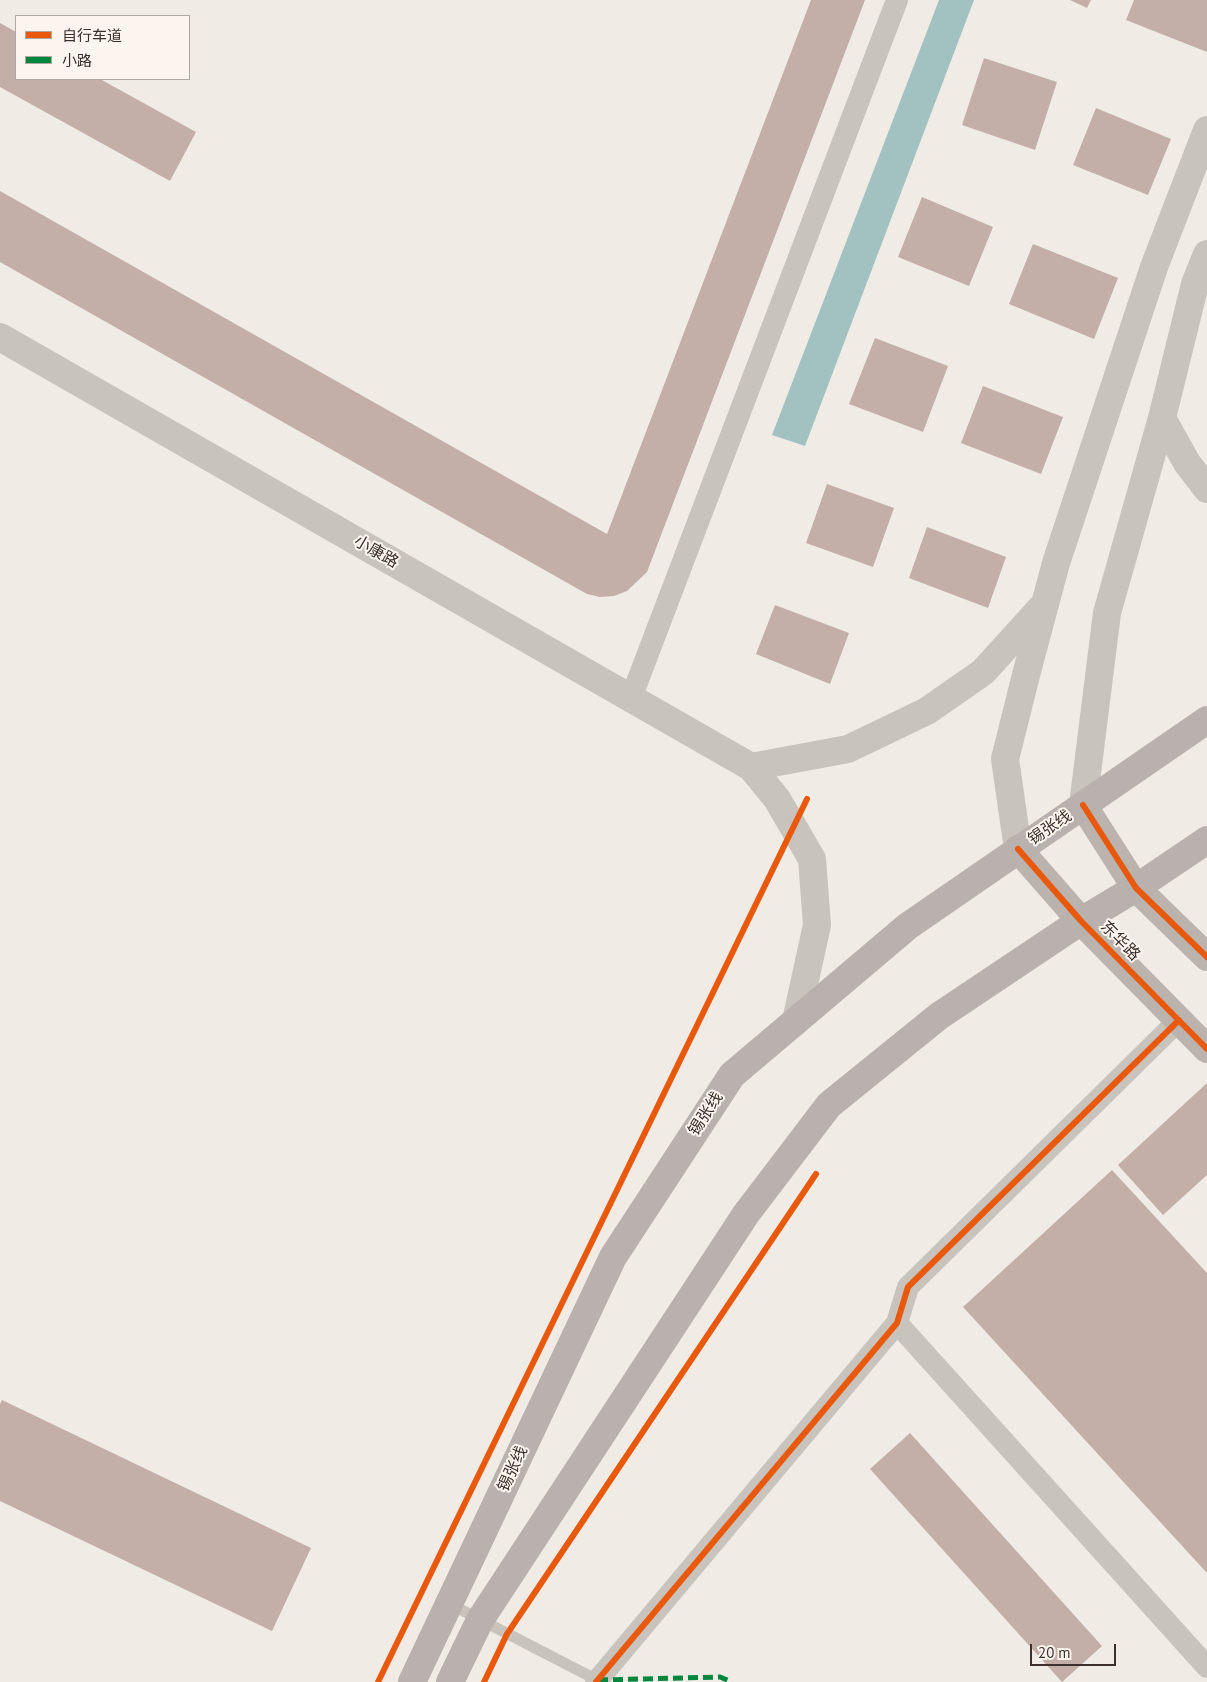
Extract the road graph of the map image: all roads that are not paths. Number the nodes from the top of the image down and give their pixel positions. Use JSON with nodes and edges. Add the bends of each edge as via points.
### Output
{"nodes":[{"id":1,"x":897,"y":0,"type":"edge"},
{"id":2,"x":1207,"y":130,"type":"edge"},
{"id":3,"x":1207,"y":254,"type":"edge"},
{"id":4,"x":0,"y":337,"type":"edge"},
{"id":5,"x":1162,"y":418,"type":"junction"},
{"id":6,"x":1207,"y":489,"type":"edge"},
{"id":7,"x":1045,"y":604,"type":"junction"},
{"id":8,"x":631,"y":698,"type":"junction"},
{"id":9,"x":1207,"y":720,"type":"edge"},
{"id":10,"x":752,"y":767,"type":"junction"},
{"id":11,"x":1083,"y":805,"type":"junction"},
{"id":12,"x":1207,"y":840,"type":"edge"},
{"id":13,"x":1018,"y":850,"type":"junction"},
{"id":14,"x":1136,"y":888,"type":"junction"},
{"id":15,"x":1081,"y":921,"type":"junction"},
{"id":16,"x":1207,"y":957,"type":"edge"},
{"id":17,"x":1179,"y":1020,"type":"junction"},
{"id":18,"x":796,"y":1021,"type":"junction"},
{"id":19,"x":1207,"y":1049,"type":"edge"},
{"id":20,"x":897,"y":1323,"type":"junction"},
{"id":21,"x":450,"y":1604,"type":"junction"},
{"id":22,"x":480,"y":1620,"type":"junction"},
{"id":23,"x":1207,"y":1667,"type":"edge"},
{"id":24,"x":598,"y":1681,"type":"edge"},
{"id":25,"x":412,"y":1682,"type":"edge"},
{"id":26,"x":450,"y":1682,"type":"edge"}],
"edges":[{"from":1,"to":8,"type":"street"},
{"from":2,"to":7,"type":"street","via":[[1154,267]]},
{"from":3,"to":5,"type":"street","via":[[1195,284]]},
{"from":4,"to":8,"type":"street","name":"小康路"},
{"from":5,"to":6,"type":"street","via":[[1187,463]]},
{"from":5,"to":11,"type":"street","via":[[1107,613]]},
{"from":7,"to":10,"type":"street","via":[[983,672],[927,711],[848,748]]},
{"from":7,"to":13,"type":"street","via":[[1005,759]]},
{"from":8,"to":10,"type":"street","name":"小康路"},
{"from":9,"to":11,"type":"main road","name":"锡张线"},
{"from":10,"to":18,"type":"street","via":[[777,799],[812,859],[817,925]]},
{"from":11,"to":13,"type":"main road","name":"锡张线"},
{"from":11,"to":14,"type":"main road"},
{"from":12,"to":14,"type":"main road"},
{"from":13,"to":15,"type":"main road","name":"东华路"},
{"from":13,"to":18,"type":"main road","name":"锡张线","via":[[908,926]]},
{"from":14,"to":15,"type":"main road"},
{"from":14,"to":16,"type":"main road"},
{"from":15,"to":17,"type":"main road","name":"东华路"},
{"from":15,"to":22,"type":"main road","via":[[939,1016],[830,1105],[746,1214]]},
{"from":17,"to":19,"type":"main road","name":"东华路"},
{"from":17,"to":20,"type":"street","via":[[908,1287]]},
{"from":18,"to":21,"type":"main road","name":"锡张线","via":[[732,1075],[613,1257]]},
{"from":20,"to":23,"type":"street"},
{"from":20,"to":24,"type":"street"},
{"from":21,"to":22,"type":"lane"},
{"from":21,"to":25,"type":"main road","name":"锡张线"},
{"from":22,"to":24,"type":"lane"},
{"from":22,"to":26,"type":"main road"}]}
